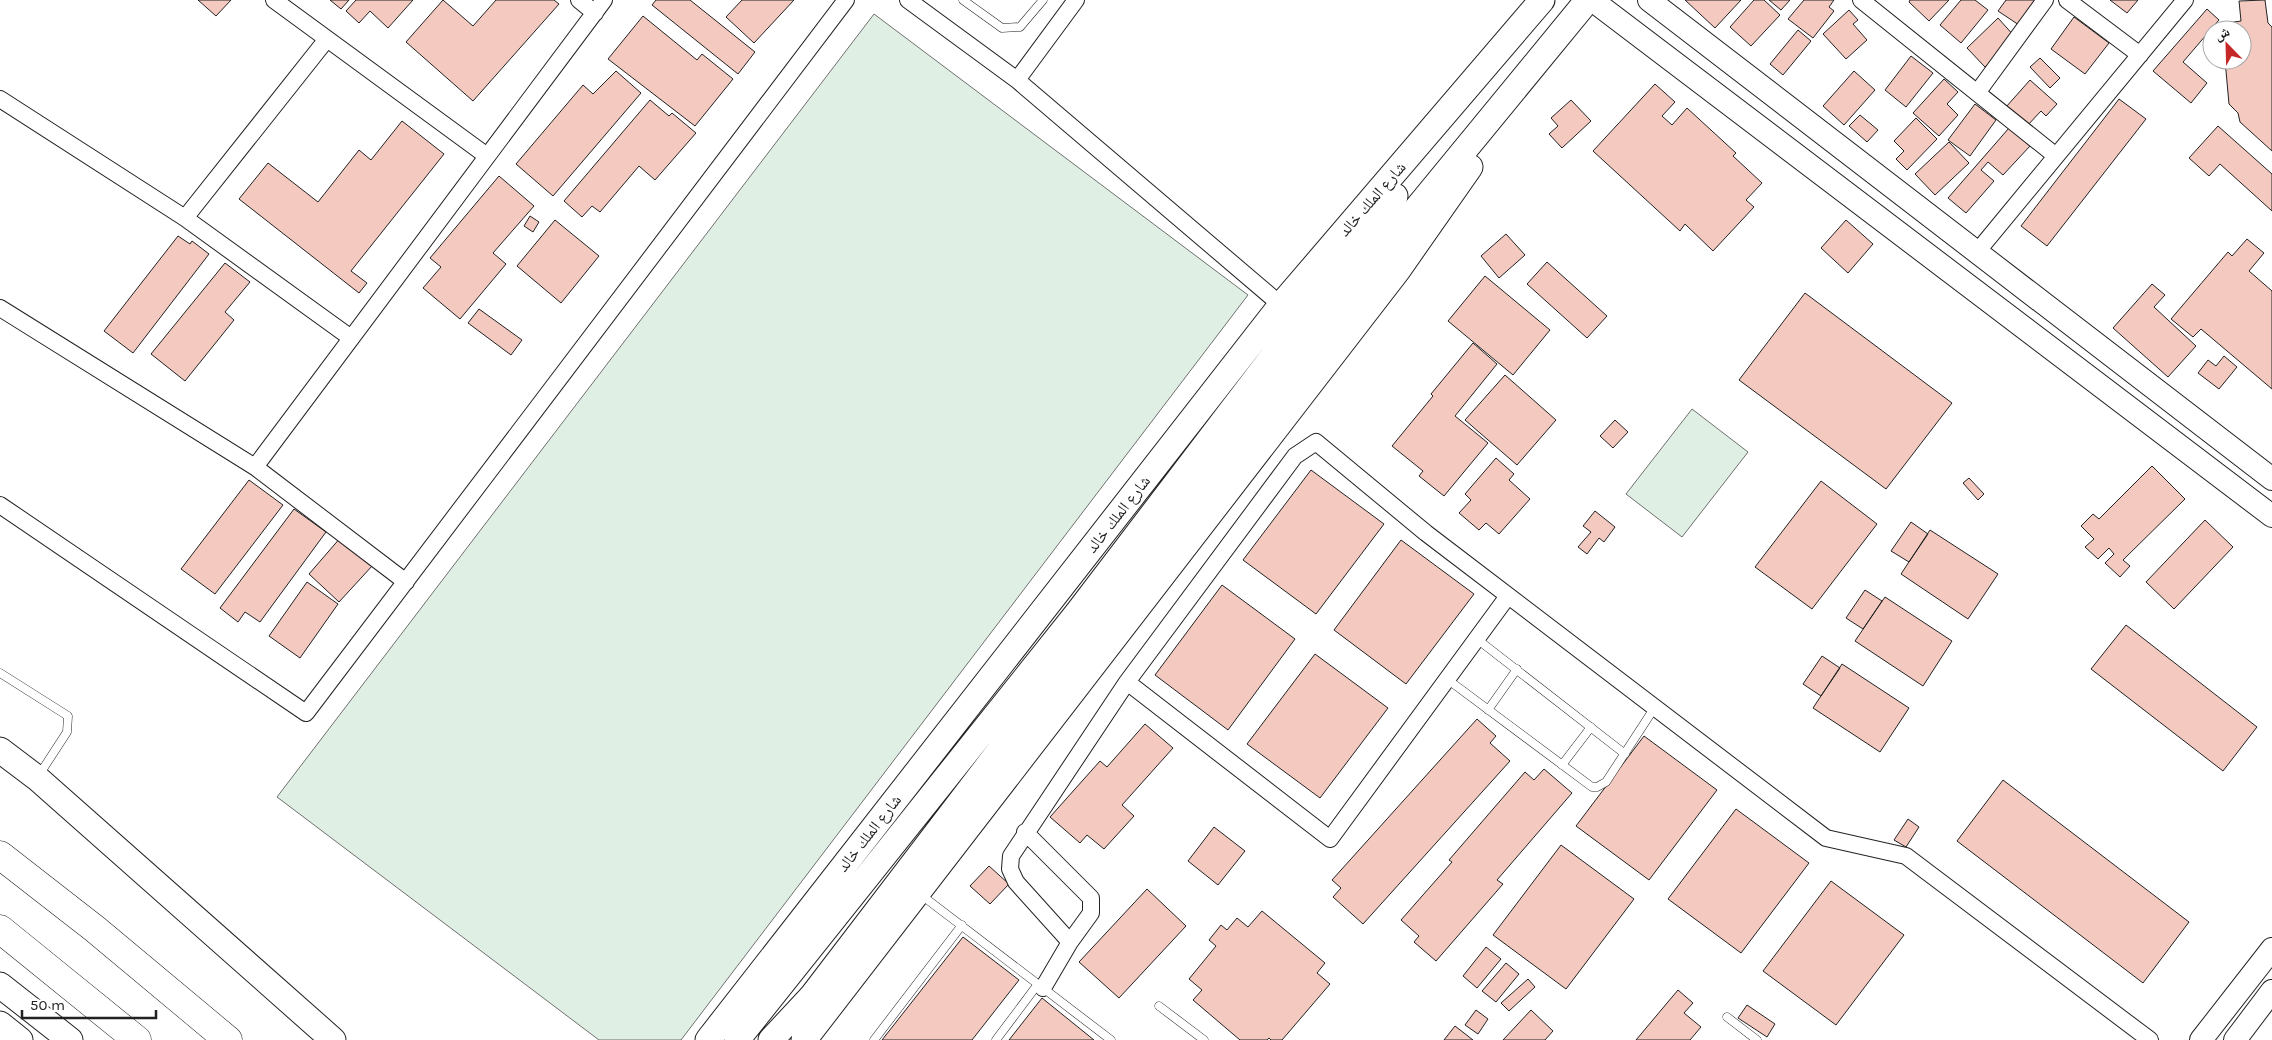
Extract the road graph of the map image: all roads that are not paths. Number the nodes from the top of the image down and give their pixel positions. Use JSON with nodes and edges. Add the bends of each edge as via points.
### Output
{"nodes":[{"id":1,"x":274,"y":0,"type":"edge"},
{"id":2,"x":579,"y":0,"type":"edge"},
{"id":3,"x":846,"y":0,"type":"edge"},
{"id":4,"x":908,"y":0,"type":"edge"},
{"id":5,"x":963,"y":0,"type":"edge"},
{"id":6,"x":1044,"y":0,"type":"edge"},
{"id":7,"x":1076,"y":0,"type":"edge"},
{"id":8,"x":1543,"y":0,"type":"edge"},
{"id":9,"x":1649,"y":0,"type":"edge"},
{"id":10,"x":1861,"y":0,"type":"edge"},
{"id":11,"x":2045,"y":0,"type":"edge"},
{"id":12,"x":2067,"y":0,"type":"edge"},
{"id":13,"x":2185,"y":0,"type":"edge"},
{"id":14,"x":1587,"y":2,"type":"edge"},
{"id":15,"x":600,"y":6,"type":"edge"},
{"id":16,"x":327,"y":39,"type":"junction"},
{"id":17,"x":2140,"y":55,"type":"junction"},
{"id":18,"x":1017,"y":80,"type":"junction"},
{"id":19,"x":1977,"y":93,"type":"junction"},
{"id":20,"x":0,"y":99,"type":"edge"},
{"id":21,"x":487,"y":156,"type":"junction"},
{"id":22,"x":2056,"y":156,"type":"junction"},
{"id":23,"x":186,"y":218,"type":"junction"},
{"id":24,"x":1977,"y":252,"type":"junction"},
{"id":25,"x":1281,"y":305,"type":"junction"},
{"id":26,"x":0,"y":308,"type":"edge"},
{"id":27,"x":352,"y":338,"type":"junction"},
{"id":28,"x":255,"y":467,"type":"junction"},
{"id":29,"x":2272,"y":480,"type":"edge"},
{"id":30,"x":0,"y":506,"type":"edge"},
{"id":31,"x":2272,"y":516,"type":"edge"},
{"id":32,"x":406,"y":582,"type":"junction"},
{"id":33,"x":1508,"y":596,"type":"junction"},
{"id":34,"x":1085,"y":619,"type":"junction"},
{"id":35,"x":1477,"y":638,"type":"junction"},
{"id":36,"x":1517,"y":669,"type":"junction"},
{"id":37,"x":0,"y":673,"type":"edge"},
{"id":38,"x":1447,"y":679,"type":"junction"},
{"id":39,"x":1127,"y":682,"type":"junction"},
{"id":40,"x":1655,"y":707,"type":"junction"},
{"id":41,"x":1488,"y":710,"type":"junction"},
{"id":42,"x":1591,"y":727,"type":"junction"},
{"id":43,"x":0,"y":750,"type":"edge"},
{"id":44,"x":1625,"y":754,"type":"junction"},
{"id":45,"x":1562,"y":765,"type":"junction"},
{"id":46,"x":37,"y":778,"type":"junction"},
{"id":47,"x":1025,"y":832,"type":"junction"},
{"id":48,"x":0,"y":855,"type":"edge"},
{"id":49,"x":918,"y":893,"type":"junction"},
{"id":50,"x":962,"y":925,"type":"junction"},
{"id":51,"x":0,"y":929,"type":"edge"},
{"id":52,"x":1070,"y":942,"type":"junction"},
{"id":53,"x":2272,"y":949,"type":"edge"},
{"id":54,"x":0,"y":985,"type":"edge"},
{"id":55,"x":1041,"y":986,"type":"junction"},
{"id":56,"x":2272,"y":992,"type":"edge"},
{"id":57,"x":1160,"y":1006,"type":"dead end"},
{"id":58,"x":303,"y":1014,"type":"junction"},
{"id":59,"x":1727,"y":1017,"type":"dead end"},
{"id":60,"x":0,"y":1024,"type":"edge"},
{"id":61,"x":20,"y":1040,"type":"edge"},
{"id":62,"x":70,"y":1040,"type":"edge"},
{"id":63,"x":137,"y":1040,"type":"edge"},
{"id":64,"x":228,"y":1040,"type":"edge"},
{"id":65,"x":333,"y":1040,"type":"edge"},
{"id":66,"x":343,"y":1040,"type":"edge"},
{"id":67,"x":708,"y":1040,"type":"edge"},
{"id":68,"x":737,"y":1040,"type":"edge"},
{"id":69,"x":771,"y":1040,"type":"edge"},
{"id":70,"x":804,"y":1040,"type":"edge"},
{"id":71,"x":874,"y":1040,"type":"edge"},
{"id":72,"x":996,"y":1040,"type":"edge"},
{"id":73,"x":1111,"y":1040,"type":"edge"},
{"id":74,"x":1204,"y":1040,"type":"edge"},
{"id":75,"x":1757,"y":1040,"type":"edge"},
{"id":76,"x":2150,"y":1040,"type":"edge"},
{"id":77,"x":2201,"y":1040,"type":"edge"},
{"id":78,"x":2235,"y":1040,"type":"edge"}],
"edges":[{"from":1,"to":16,"type":"street"},
{"from":2,"to":15,"type":"street"},
{"from":3,"to":32,"type":"street"},
{"from":4,"to":18,"type":"street"},
{"from":5,"to":6,"type":"lane","via":[[1002,28],[1020,27]]},
{"from":7,"to":18,"type":"street"},
{"from":8,"to":25,"type":"main road","name":"شارع الملك خالد"},
{"from":8,"to":34,"type":"main road"},
{"from":9,"to":24,"type":"street"},
{"from":10,"to":19,"type":"street"},
{"from":11,"to":19,"type":"street"},
{"from":12,"to":17,"type":"street"},
{"from":13,"to":17,"type":"street"},
{"from":14,"to":31,"type":"street"},
{"from":14,"to":34,"type":"main road"},
{"from":14,"to":49,"type":"main road","via":[[1398,270]]},
{"from":15,"to":21,"type":"street"},
{"from":16,"to":21,"type":"street"},
{"from":16,"to":23,"type":"street"},
{"from":17,"to":22,"type":"street"},
{"from":18,"to":25,"type":"street"},
{"from":19,"to":22,"type":"street"},
{"from":20,"to":23,"type":"street"},
{"from":21,"to":27,"type":"street"},
{"from":22,"to":24,"type":"street"},
{"from":23,"to":27,"type":"street"},
{"from":24,"to":29,"type":"street"},
{"from":25,"to":67,"type":"main road","name":"شارع الملك خالد"},
{"from":26,"to":28,"type":"street"},
{"from":27,"to":28,"type":"street"},
{"from":28,"to":32,"type":"street"},
{"from":30,"to":32,"type":"street","via":[[306,713]]},
{"from":33,"to":35,"type":"street"},
{"from":33,"to":39,"type":"street","via":[[1316,442],[1295,456]]},
{"from":33,"to":40,"type":"street"},
{"from":34,"to":68,"type":"main road"},
{"from":34,"to":69,"type":"main road","via":[[812,996]]},
{"from":35,"to":36,"type":"lane"},
{"from":35,"to":38,"type":"street"},
{"from":36,"to":41,"type":"lane"},
{"from":36,"to":42,"type":"lane"},
{"from":37,"to":46,"type":"lane","via":[[68,716],[67,732]]},
{"from":38,"to":39,"type":"street","via":[[1330,839]]},
{"from":38,"to":41,"type":"lane"},
{"from":39,"to":47,"type":"street"},
{"from":40,"to":44,"type":"lane"},
{"from":40,"to":76,"type":"street","via":[[1826,838],[1906,856]]},
{"from":41,"to":45,"type":"lane"},
{"from":42,"to":44,"type":"lane"},
{"from":42,"to":45,"type":"lane"},
{"from":43,"to":46,"type":"main road"},
{"from":44,"to":45,"type":"lane","via":[[1606,782],[1597,787],[1586,784]]},
{"from":46,"to":58,"type":"main road"},
{"from":47,"to":52,"type":"street","via":[[1011,856],[1010,869],[1016,882]]},
{"from":47,"to":52,"type":"street","via":[[1091,898],[1091,913]]},
{"from":48,"to":64,"type":"highway","via":[[95,928]]},
{"from":49,"to":50,"type":"lane"},
{"from":49,"to":70,"type":"main road"},
{"from":50,"to":55,"type":"lane"},
{"from":50,"to":71,"type":"lane"},
{"from":51,"to":63,"type":"highway"},
{"from":52,"to":55,"type":"street"},
{"from":53,"to":77,"type":"street"},
{"from":54,"to":62,"type":"main road"},
{"from":55,"to":72,"type":"lane"},
{"from":55,"to":73,"type":"lane"},
{"from":56,"to":78,"type":"street"},
{"from":57,"to":74,"type":"lane"},
{"from":58,"to":65,"type":"main road"},
{"from":58,"to":66,"type":"main road"},
{"from":59,"to":75,"type":"lane"},
{"from":60,"to":61,"type":"main road"}]}
